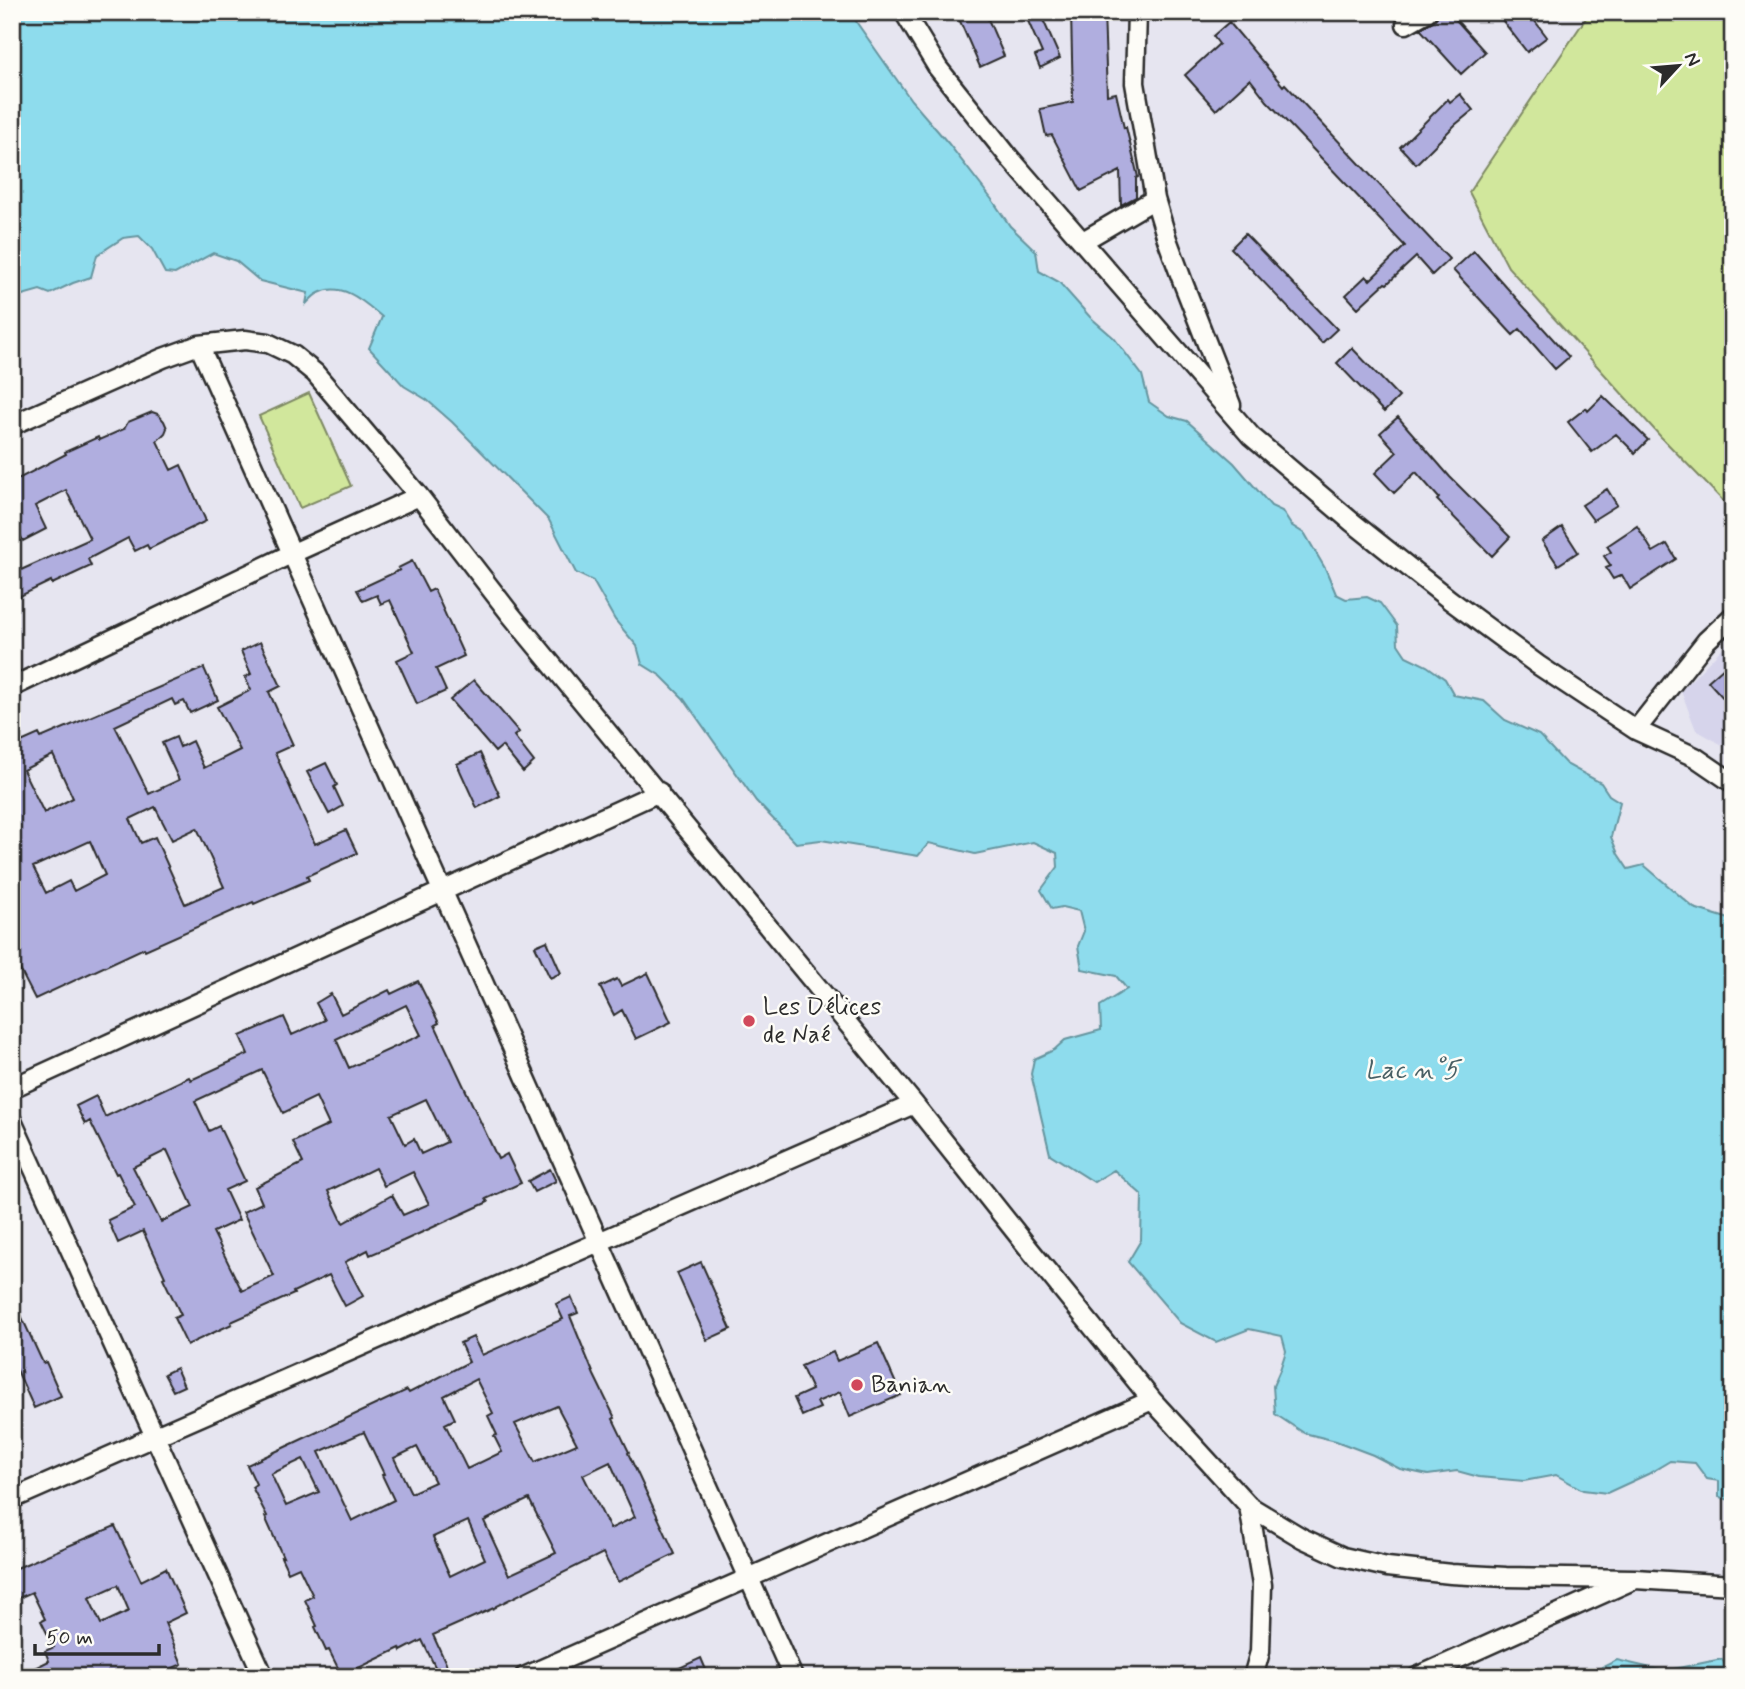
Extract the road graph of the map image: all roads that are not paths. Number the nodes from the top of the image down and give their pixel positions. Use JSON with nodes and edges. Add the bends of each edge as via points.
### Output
{"nodes":[{"id":1,"x":904,"y":12,"type":"edge"},
{"id":2,"x":1137,"y":12,"type":"edge"},
{"id":3,"x":1427,"y":12,"type":"edge"},
{"id":4,"x":1406,"y":24,"type":"dead end"},
{"id":5,"x":1155,"y":199,"type":"junction"},
{"id":6,"x":1083,"y":241,"type":"junction"},
{"id":7,"x":199,"y":345,"type":"junction"},
{"id":8,"x":1237,"y":422,"type":"junction"},
{"id":9,"x":12,"y":425,"type":"edge"},
{"id":10,"x":419,"y":496,"type":"junction"},
{"id":11,"x":291,"y":554,"type":"junction"},
{"id":12,"x":1733,"y":616,"type":"edge"},
{"id":13,"x":12,"y":687,"type":"edge"},
{"id":14,"x":1636,"y":730,"type":"junction"},
{"id":15,"x":1733,"y":783,"type":"edge"},
{"id":16,"x":659,"y":792,"type":"junction"},
{"id":17,"x":442,"y":891,"type":"junction"},
{"id":18,"x":12,"y":1088,"type":"edge"},
{"id":19,"x":914,"y":1104,"type":"junction"},
{"id":20,"x":12,"y":1121,"type":"edge"},
{"id":21,"x":599,"y":1242,"type":"junction"},
{"id":22,"x":1152,"y":1400,"type":"junction"},
{"id":23,"x":155,"y":1436,"type":"junction"},
{"id":24,"x":12,"y":1499,"type":"edge"},
{"id":25,"x":1249,"y":1506,"type":"junction"},
{"id":26,"x":749,"y":1578,"type":"junction"},
{"id":27,"x":1634,"y":1579,"type":"junction"},
{"id":28,"x":1733,"y":1585,"type":"edge"},
{"id":29,"x":532,"y":1675,"type":"edge"},
{"id":30,"x":264,"y":1677,"type":"edge"},
{"id":31,"x":793,"y":1677,"type":"edge"},
{"id":32,"x":1253,"y":1677,"type":"edge"},
{"id":33,"x":1417,"y":1677,"type":"edge"}],
"edges":[{"from":1,"to":6,"type":"street","via":[[938,68]]},
{"from":2,"to":5,"type":"street","via":[[1135,83]]},
{"from":3,"to":4,"type":"street"},
{"from":5,"to":6,"type":"street"},
{"from":5,"to":8,"type":"street"},
{"from":6,"to":8,"type":"street"},
{"from":7,"to":9,"type":"street"},
{"from":7,"to":10,"type":"street","via":[[245,340],[268,343],[293,355],[315,373]]},
{"from":7,"to":11,"type":"street"},
{"from":8,"to":14,"type":"street","via":[[1450,600]]},
{"from":10,"to":11,"type":"street"},
{"from":10,"to":16,"type":"street"},
{"from":11,"to":13,"type":"street"},
{"from":11,"to":17,"type":"street"},
{"from":12,"to":14,"type":"street","via":[[1706,641]]},
{"from":14,"to":15,"type":"street","via":[[1695,757]]},
{"from":16,"to":17,"type":"street"},
{"from":16,"to":19,"type":"street"},
{"from":17,"to":18,"type":"street"},
{"from":17,"to":21,"type":"street"},
{"from":19,"to":21,"type":"street"},
{"from":19,"to":22,"type":"street"},
{"from":20,"to":23,"type":"street"},
{"from":21,"to":23,"type":"street"},
{"from":21,"to":26,"type":"street"},
{"from":22,"to":25,"type":"street"},
{"from":22,"to":26,"type":"street"},
{"from":23,"to":24,"type":"street"},
{"from":23,"to":30,"type":"street"},
{"from":25,"to":27,"type":"street","via":[[1343,1558],[1387,1567],[1492,1577]]},
{"from":25,"to":32,"type":"street","via":[[1262,1585],[1260,1652]]},
{"from":26,"to":29,"type":"street"},
{"from":26,"to":31,"type":"street"},
{"from":27,"to":28,"type":"street"},
{"from":27,"to":33,"type":"street"}]}
